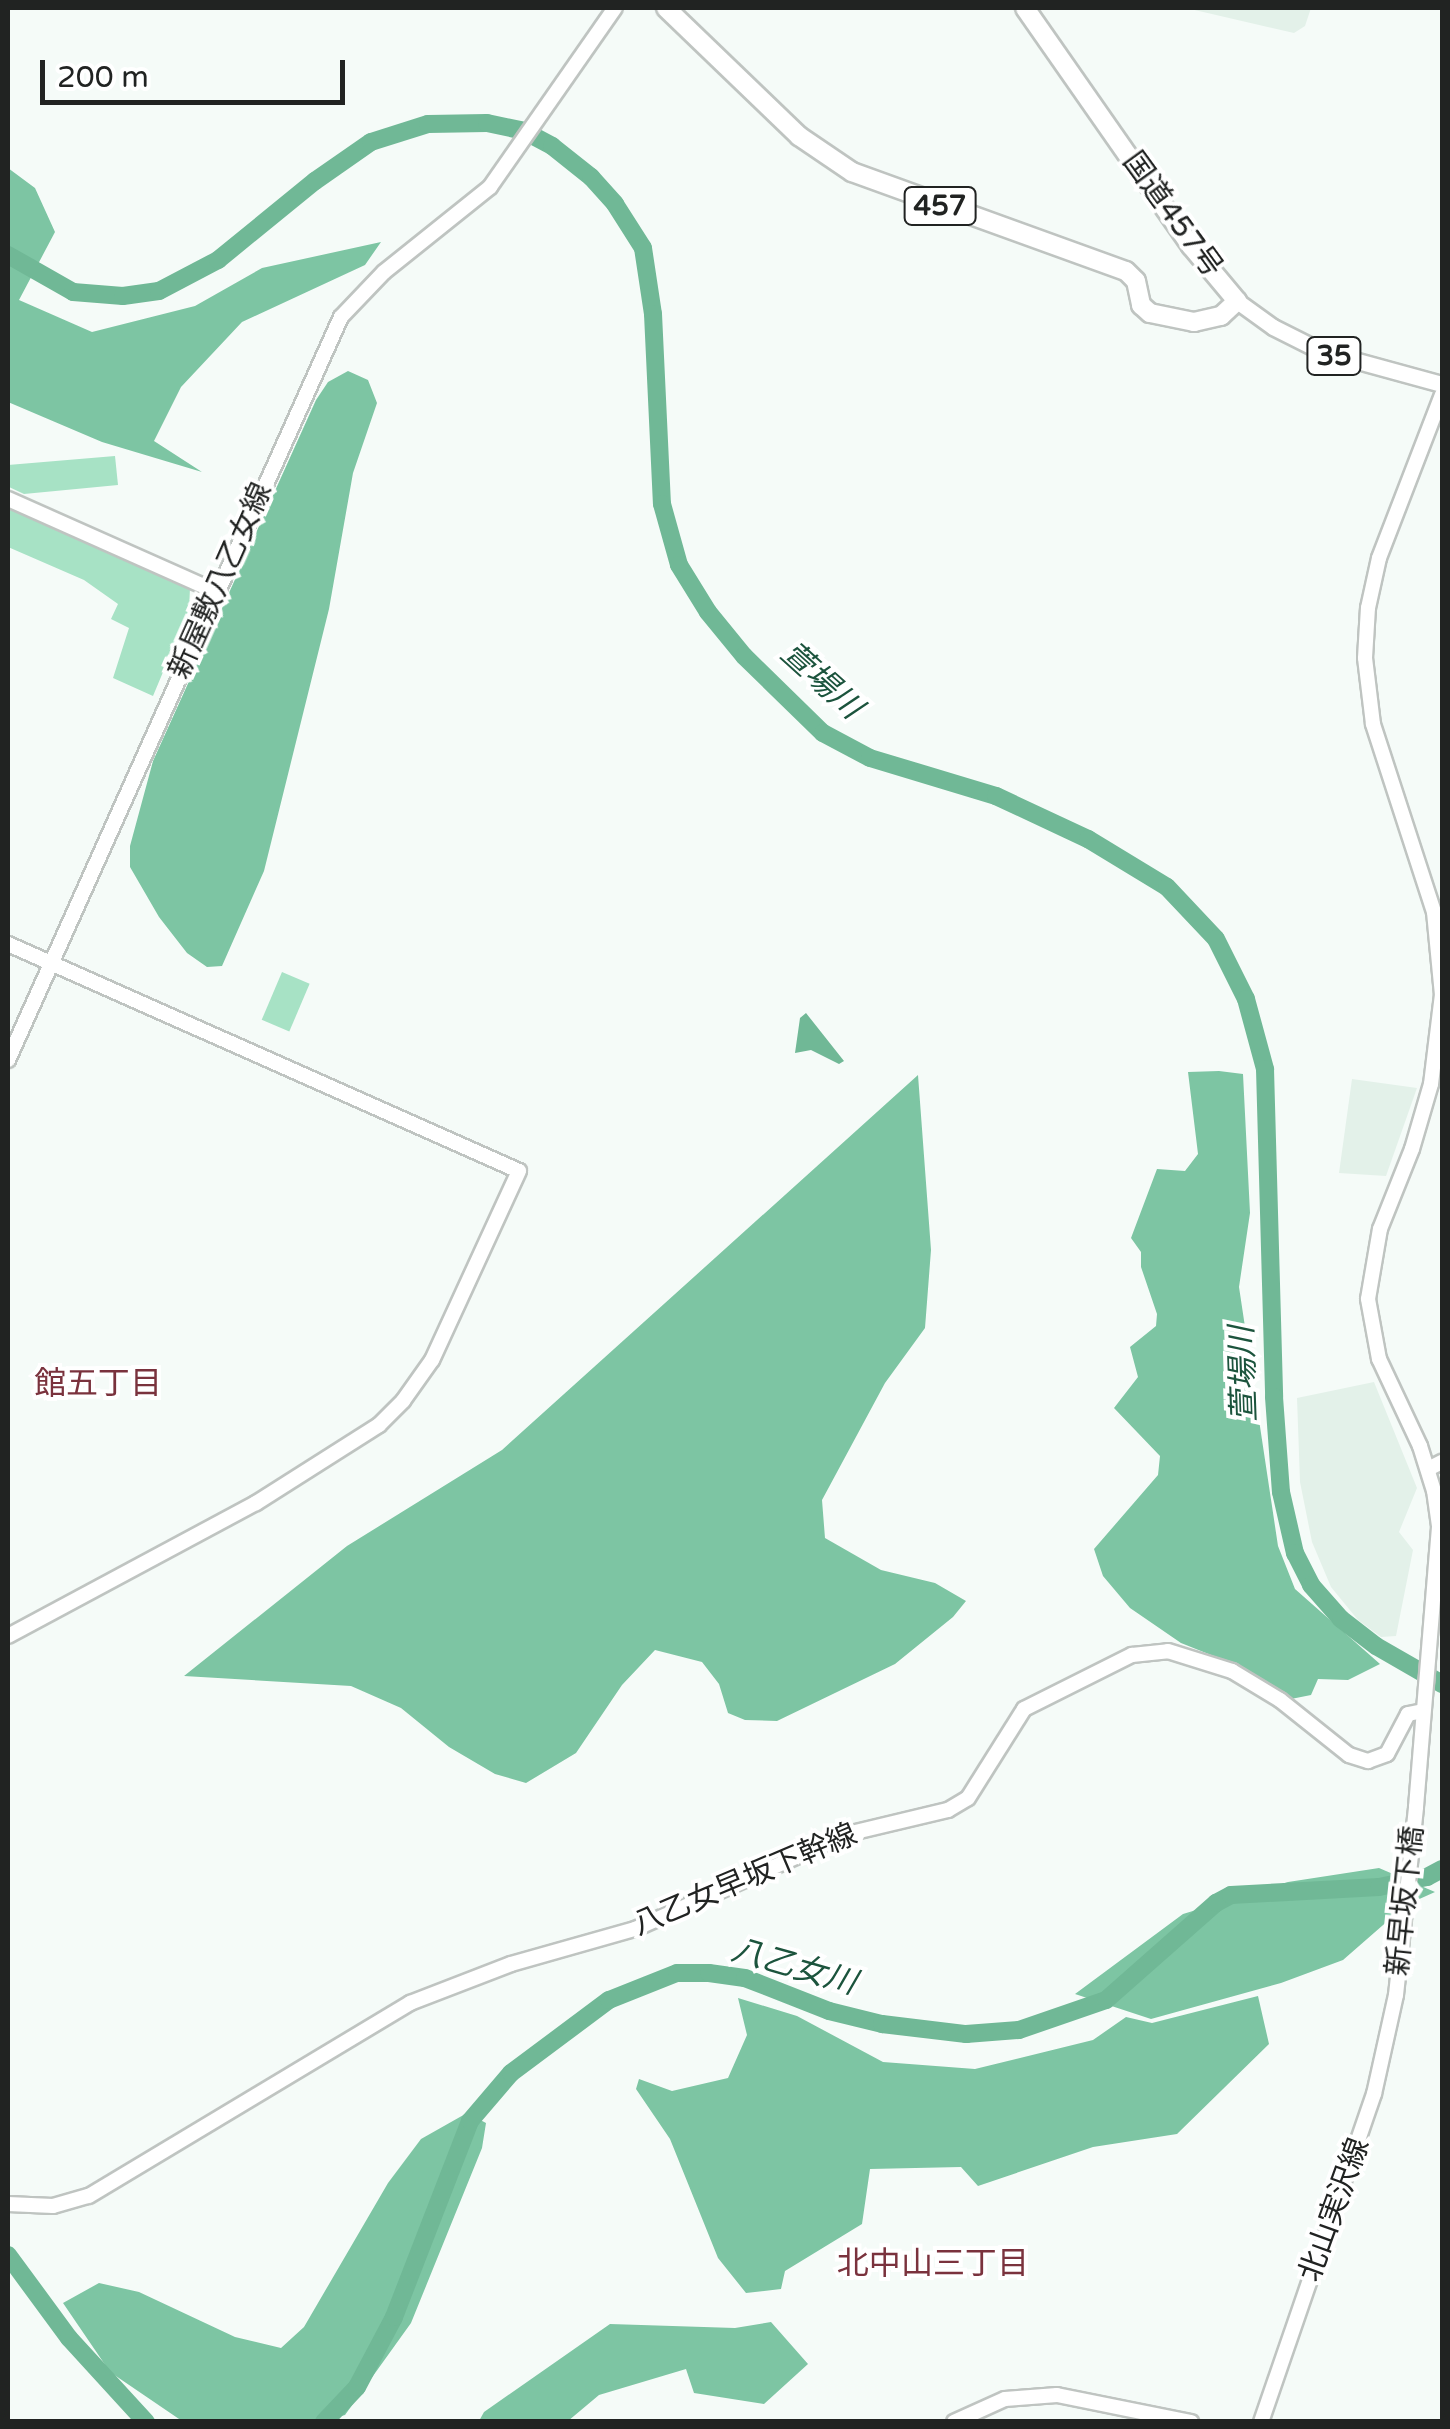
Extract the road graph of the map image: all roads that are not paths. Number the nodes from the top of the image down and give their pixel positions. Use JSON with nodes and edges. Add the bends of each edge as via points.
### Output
{"nodes":[{"id":1,"x":615,"y":8,"type":"edge"},
{"id":2,"x":666,"y":8,"type":"edge"},
{"id":3,"x":1026,"y":8,"type":"edge"},
{"id":4,"x":1237,"y":300,"type":"junction"},
{"id":5,"x":1442,"y":384,"type":"edge"},
{"id":6,"x":1442,"y":395,"type":"edge"},
{"id":7,"x":8,"y":499,"type":"edge"},
{"id":8,"x":216,"y":592,"type":"junction"},
{"id":9,"x":8,"y":944,"type":"edge"},
{"id":10,"x":52,"y":964,"type":"junction"},
{"id":11,"x":8,"y":1060,"type":"edge"},
{"id":12,"x":1442,"y":1462,"type":"edge"},
{"id":13,"x":1428,"y":1469,"type":"junction"},
{"id":14,"x":8,"y":1636,"type":"edge"},
{"id":15,"x":1424,"y":1707,"type":"junction"},
{"id":16,"x":1396,"y":1995,"type":"joint"},
{"id":17,"x":8,"y":2204,"type":"edge"},
{"id":18,"x":954,"y":2422,"type":"edge"},
{"id":19,"x":1191,"y":2422,"type":"edge"},
{"id":20,"x":1262,"y":2422,"type":"edge"}],
"edges":[{"from":1,"to":8,"type":"street","name":"新屋敷八乙女線","via":[[478,199],[384,272],[342,317]]},
{"from":2,"to":4,"type":"highway","name":"国道457号","number":"457","via":[[798,136],[867,180],[1126,271],[1150,313],[1202,322],[1221,316]]},
{"from":3,"to":4,"type":"highway","name":"国道457号","via":[[1172,220]]},
{"from":4,"to":5,"type":"main road","number":"35","via":[[1321,351]]},
{"from":6,"to":13,"type":"street","via":[[1379,558],[1365,658],[1373,724],[1428,886],[1440,962],[1440,1030],[1431,1084],[1380,1229],[1368,1299],[1379,1358]]},
{"from":7,"to":8,"type":"street"},
{"from":8,"to":10,"type":"street","name":"新屋敷八乙女線"},
{"from":9,"to":10,"type":"street"},
{"from":10,"to":11,"type":"street","name":"新屋敷八乙女線"},
{"from":10,"to":14,"type":"street","via":[[519,1171],[432,1360],[379,1425],[256,1503]]},
{"from":12,"to":13,"type":"street"},
{"from":13,"to":15,"type":"street","name":"新早坂下橋","via":[[1439,1526]]},
{"from":15,"to":16,"type":"street","name":"新早坂下橋"},
{"from":15,"to":17,"type":"street","name":"八乙女早坂下幹線","via":[[1408,1714],[1387,1754],[1368,1761],[1349,1756],[1232,1671],[1168,1651],[1132,1656],[1024,1709],[968,1798],[948,1810],[847,1834],[634,1929],[542,1954],[410,2003],[88,2196],[53,2206]]},
{"from":16,"to":20,"type":"street","name":"北山実沢線","via":[[1356,2157]]},
{"from":18,"to":19,"type":"street","via":[[1004,2399],[1057,2394]]}]}
